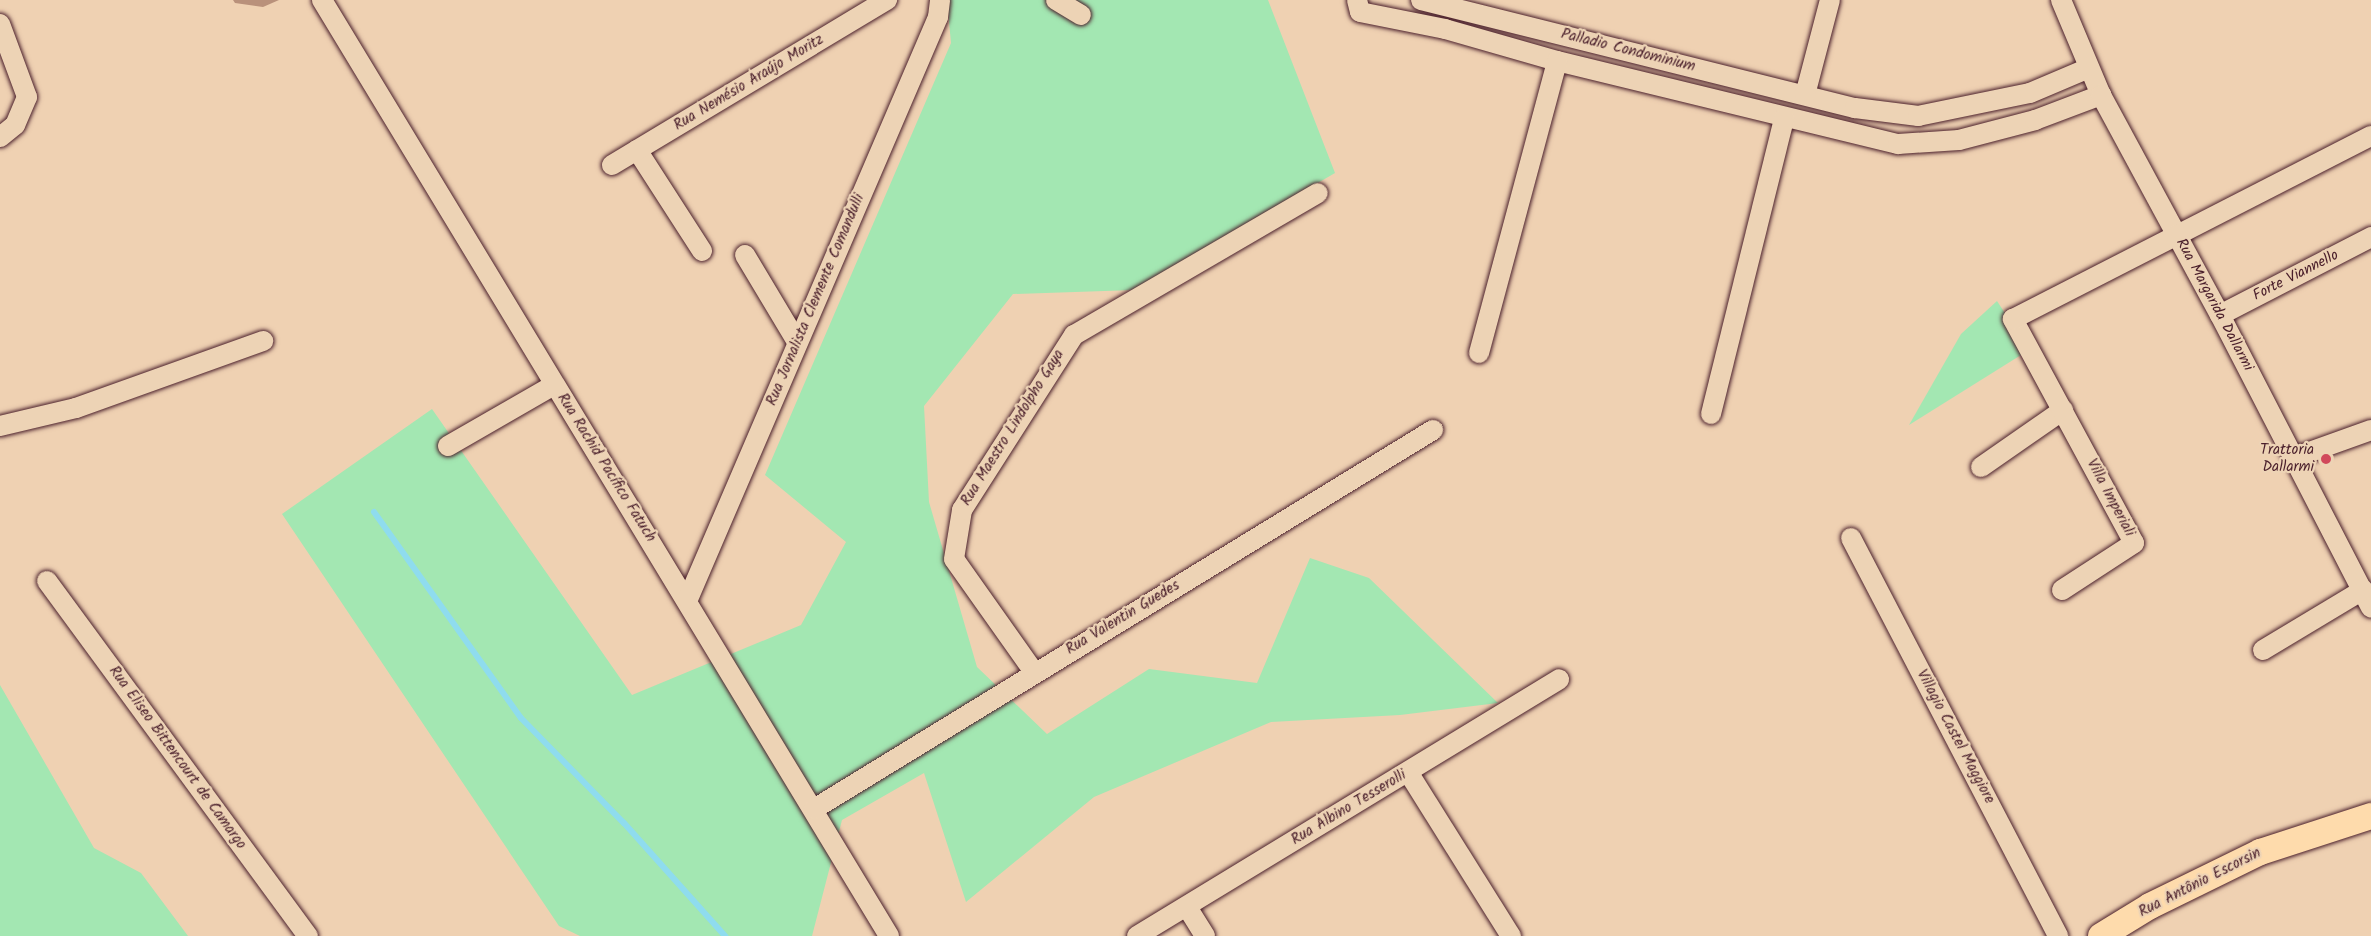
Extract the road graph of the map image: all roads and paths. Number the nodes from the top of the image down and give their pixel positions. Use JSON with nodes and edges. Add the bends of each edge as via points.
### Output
{"nodes":[{"id":1,"x":322,"y":0,"type":"edge"},
{"id":2,"x":887,"y":0,"type":"edge"},
{"id":3,"x":940,"y":0,"type":"edge"},
{"id":4,"x":1056,"y":0,"type":"edge"},
{"id":5,"x":1357,"y":0,"type":"edge"},
{"id":6,"x":1420,"y":0,"type":"edge"},
{"id":7,"x":1830,"y":0,"type":"edge"},
{"id":8,"x":2061,"y":0,"type":"edge"},
{"id":9,"x":1451,"y":3,"type":"edge"},
{"id":10,"x":1082,"y":15,"type":"dead end"},
{"id":11,"x":0,"y":24,"type":"edge"},
{"id":12,"x":1557,"y":61,"type":"junction"},
{"id":13,"x":1686,"y":65,"type":"junction"},
{"id":14,"x":2089,"y":68,"type":"junction"},
{"id":15,"x":1681,"y":89,"type":"junction"},
{"id":16,"x":1805,"y":95,"type":"junction"},
{"id":17,"x":2101,"y":95,"type":"junction"},
{"id":18,"x":1987,"y":103,"type":"junction"},
{"id":19,"x":1784,"y":118,"type":"junction"},
{"id":20,"x":1994,"y":131,"type":"junction"},
{"id":21,"x":2371,"y":136,"type":"edge"},
{"id":22,"x":0,"y":137,"type":"edge"},
{"id":23,"x":637,"y":150,"type":"junction"},
{"id":24,"x":612,"y":165,"type":"dead end"},
{"id":25,"x":1318,"y":193,"type":"dead end"},
{"id":26,"x":2177,"y":236,"type":"junction"},
{"id":27,"x":2371,"y":237,"type":"edge"},
{"id":28,"x":702,"y":251,"type":"dead end"},
{"id":29,"x":745,"y":255,"type":"dead end"},
{"id":30,"x":2220,"y":315,"type":"junction"},
{"id":31,"x":263,"y":341,"type":"dead end"},
{"id":32,"x":797,"y":342,"type":"junction"},
{"id":33,"x":1479,"y":353,"type":"dead end"},
{"id":34,"x":554,"y":385,"type":"junction"},
{"id":35,"x":2063,"y":410,"type":"junction"},
{"id":36,"x":1710,"y":414,"type":"dead end"},
{"id":37,"x":0,"y":426,"type":"edge"},
{"id":38,"x":1433,"y":430,"type":"dead end"},
{"id":39,"x":2371,"y":430,"type":"edge"},
{"id":40,"x":448,"y":446,"type":"dead end"},
{"id":41,"x":2293,"y":458,"type":"junction"},
{"id":42,"x":1981,"y":467,"type":"dead end"},
{"id":43,"x":1851,"y":538,"type":"dead end"},
{"id":44,"x":47,"y":580,"type":"dead end"},
{"id":45,"x":2062,"y":590,"type":"dead end"},
{"id":46,"x":688,"y":598,"type":"junction"},
{"id":47,"x":2367,"y":599,"type":"edge"},
{"id":48,"x":2263,"y":650,"type":"dead end"},
{"id":49,"x":1034,"y":672,"type":"junction"},
{"id":50,"x":1559,"y":679,"type":"dead end"},
{"id":51,"x":1408,"y":772,"type":"junction"},
{"id":52,"x":814,"y":809,"type":"junction"},
{"id":53,"x":2371,"y":816,"type":"edge"},
{"id":54,"x":1187,"y":907,"type":"junction"},
{"id":55,"x":308,"y":936,"type":"edge"},
{"id":56,"x":889,"y":936,"type":"edge"},
{"id":57,"x":1137,"y":936,"type":"edge"},
{"id":58,"x":1205,"y":936,"type":"edge"},
{"id":59,"x":1511,"y":936,"type":"edge"},
{"id":60,"x":2058,"y":936,"type":"edge"},
{"id":61,"x":2101,"y":936,"type":"edge"}],
"edges":[{"from":1,"to":34,"type":"street","name":"Rua Rachid Pacífico Fatuch"},
{"from":2,"to":23,"type":"street","name":"Rua Nemésio Araújo Moritz"},
{"from":3,"to":32,"type":"street","name":"Rua Jornalista Clemente Comandulli","via":[[938,17]]},
{"from":4,"to":10,"type":"street"},
{"from":5,"to":12,"type":"street","name":"Palladio Condominium","via":[[1360,12],[1445,29]]},
{"from":6,"to":9,"type":"street","name":"Palladio Condominium"},
{"from":7,"to":16,"type":"street"},
{"from":8,"to":14,"type":"street","name":"Rua Margarida Dallarmi"},
{"from":9,"to":13,"type":"street","name":"Palladio Condominium"},
{"from":11,"to":22,"type":"street","via":[[27,97],[15,125]]},
{"from":12,"to":15,"type":"street","name":"Palladio Condominium"},
{"from":12,"to":33,"type":"street","name":"Palladio Condominium"},
{"from":13,"to":15,"type":"street"},
{"from":13,"to":16,"type":"street","name":"Palladio Condominium"},
{"from":14,"to":17,"type":"street","name":"Rua Margarida Dallarmi"},
{"from":14,"to":18,"type":"street","name":"Palladio Condominium","via":[[2030,93]]},
{"from":15,"to":19,"type":"street","name":"Palladio Condominium"},
{"from":16,"to":18,"type":"street","name":"Palladio Condominium","via":[[1855,108],[1918,116]]},
{"from":17,"to":20,"type":"street","name":"Palladio Condominium"},
{"from":17,"to":26,"type":"street","name":"Rua Margarida Dallarmi"},
{"from":18,"to":20,"type":"street"},
{"from":19,"to":20,"type":"street","name":"Palladio Condominium","via":[[1898,144],[1959,140]]},
{"from":19,"to":36,"type":"street"},
{"from":21,"to":26,"type":"street"},
{"from":23,"to":24,"type":"street","name":"Rua Nemésio Araújo Moritz"},
{"from":23,"to":28,"type":"street"},
{"from":25,"to":49,"type":"street","name":"Rua Maestro Lindolpho Gaya","via":[[1074,335],[962,510],[954,559]]},
{"from":26,"to":30,"type":"street","name":"Rua Margarida Dallarmi"},
{"from":26,"to":35,"type":"street","name":"Villa Imperiali","via":[[2013,320]]},
{"from":27,"to":30,"type":"street","name":"Forte Viannello"},
{"from":29,"to":32,"type":"street"},
{"from":30,"to":41,"type":"street","name":"Rua Margarida Dallarmi"},
{"from":31,"to":37,"type":"street","via":[[76,408]]},
{"from":32,"to":46,"type":"street","name":"Rua Jornalista Clemente Comandulli"},
{"from":34,"to":40,"type":"street"},
{"from":34,"to":46,"type":"street","name":"Rua Rachid Pacífico Fatuch"},
{"from":35,"to":42,"type":"street"},
{"from":35,"to":45,"type":"street","name":"Villa Imperiali","via":[[2134,543]]},
{"from":38,"to":49,"type":"street","name":"Rua Valentin Guedes"},
{"from":39,"to":41,"type":"street"},
{"from":41,"to":47,"type":"street","name":"Rua Margarida Dallarmi"},
{"from":43,"to":60,"type":"street","name":"Villagio Castel Maggiore"},
{"from":44,"to":55,"type":"street","name":"Rua Eliseo Bittencourt de Camargo"},
{"from":46,"to":52,"type":"street","name":"Rua Rachid Pacífico Fatuch"},
{"from":47,"to":48,"type":"street"},
{"from":49,"to":52,"type":"street","name":"Rua Valentin Guedes"},
{"from":50,"to":51,"type":"street","name":"Rua Albino Tesserolli"},
{"from":51,"to":54,"type":"street","name":"Rua Albino Tesserolli"},
{"from":51,"to":59,"type":"street"},
{"from":52,"to":56,"type":"street","name":"Rua Rachid Pacífico Fatuch"},
{"from":53,"to":61,"type":"main road","name":"Rua Antônio Escorsin","via":[[2260,852],[2150,906]]},
{"from":54,"to":57,"type":"street","name":"Rua Albino Tesserolli"},
{"from":54,"to":58,"type":"street"}]}
